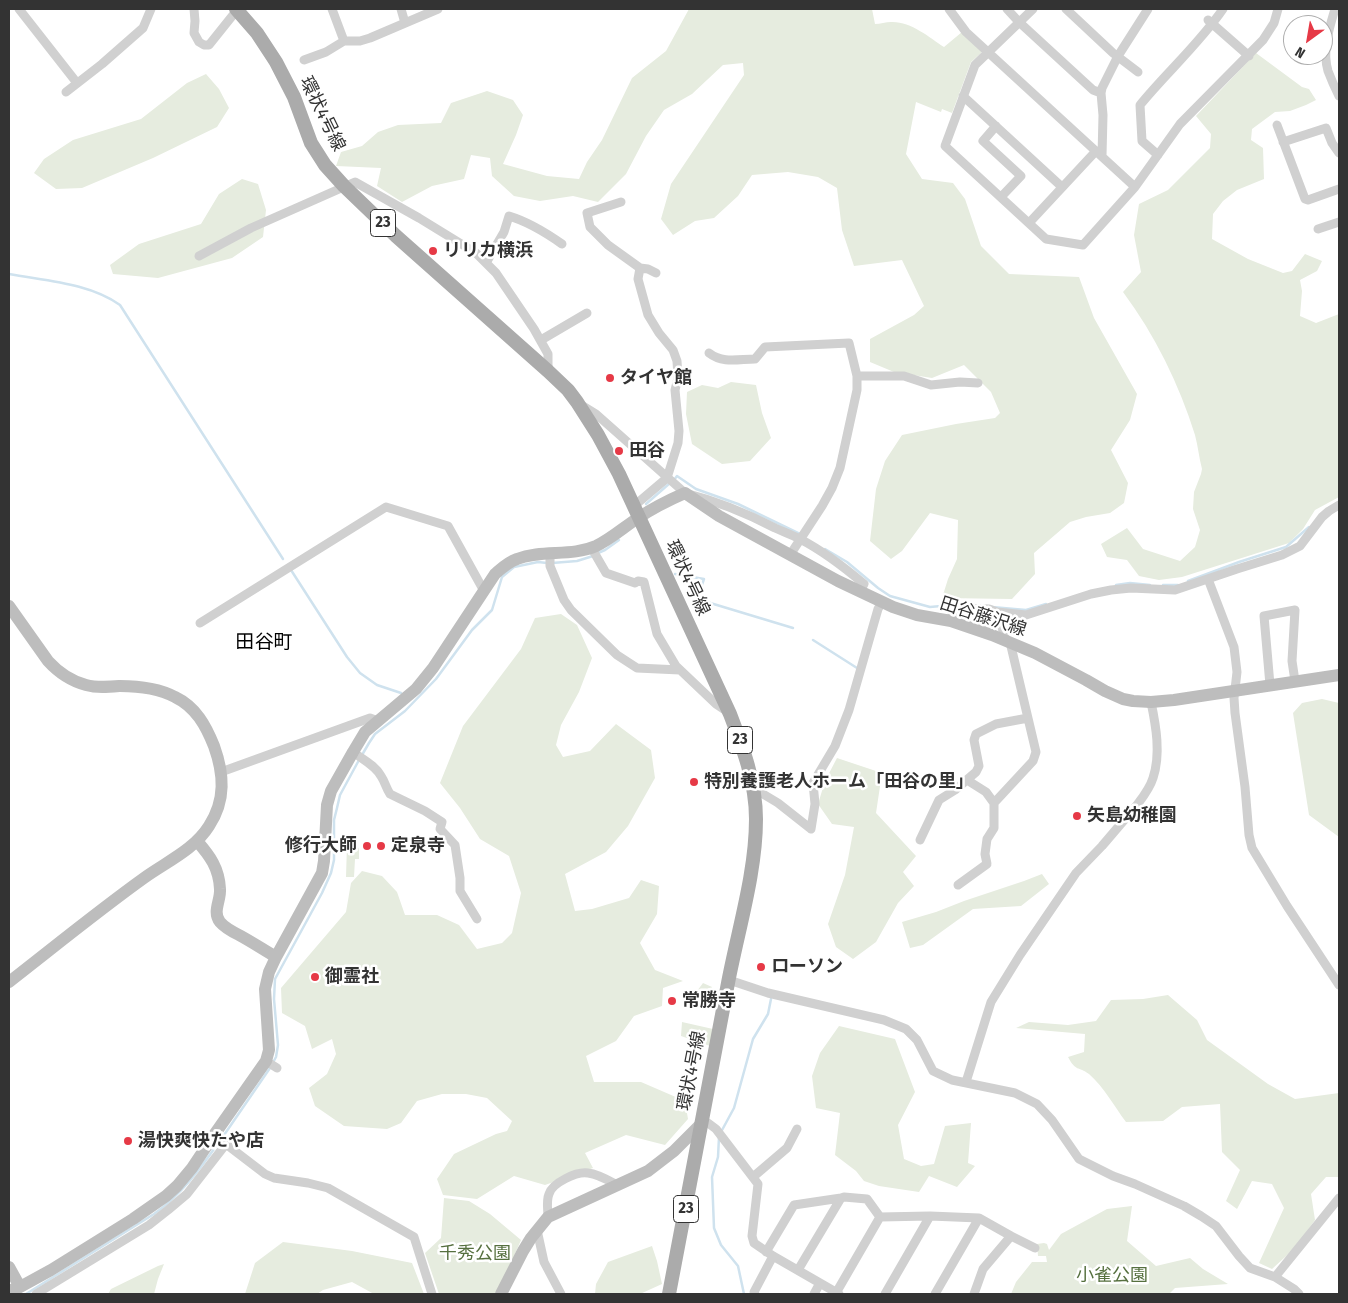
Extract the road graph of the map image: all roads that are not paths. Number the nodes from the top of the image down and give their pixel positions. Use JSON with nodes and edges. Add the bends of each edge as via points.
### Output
{"nodes":[{"id":1,"x":18,"y":9,"type":"edge"},
{"id":2,"x":151,"y":9,"type":"edge"},
{"id":3,"x":194,"y":9,"type":"edge"},
{"id":4,"x":236,"y":9,"type":"edge"},
{"id":5,"x":332,"y":9,"type":"edge"},
{"id":6,"x":401,"y":9,"type":"edge"},
{"id":7,"x":437,"y":9,"type":"edge"},
{"id":8,"x":949,"y":9,"type":"edge"},
{"id":9,"x":1007,"y":9,"type":"edge"},
{"id":10,"x":1033,"y":9,"type":"edge"},
{"id":11,"x":1066,"y":9,"type":"edge"},
{"id":12,"x":1148,"y":9,"type":"edge"},
{"id":13,"x":1223,"y":9,"type":"edge"},
{"id":14,"x":1278,"y":9,"type":"edge"},
{"id":15,"x":1335,"y":9,"type":"edge"},
{"id":16,"x":1019,"y":22,"type":"junction"},
{"id":17,"x":1210,"y":22,"type":"junction"},
{"id":18,"x":405,"y":23,"type":"junction"},
{"id":19,"x":344,"y":41,"type":"junction"},
{"id":20,"x":988,"y":52,"type":"junction"},
{"id":21,"x":1118,"y":56,"type":"junction"},
{"id":22,"x":1249,"y":56,"type":"junction"},
{"id":23,"x":304,"y":60,"type":"dead end"},
{"id":24,"x":1138,"y":72,"type":"dead end"},
{"id":25,"x":78,"y":83,"type":"junction"},
{"id":26,"x":66,"y":92,"type":"dead end"},
{"id":27,"x":1102,"y":94,"type":"junction"},
{"id":28,"x":964,"y":96,"type":"junction"},
{"id":29,"x":1339,"y":96,"type":"edge"},
{"id":30,"x":1277,"y":125,"type":"dead end"},
{"id":31,"x":996,"y":126,"type":"junction"},
{"id":32,"x":1283,"y":142,"type":"junction"},
{"id":33,"x":1339,"y":153,"type":"edge"},
{"id":34,"x":1099,"y":154,"type":"junction"},
{"id":35,"x":1158,"y":155,"type":"junction"},
{"id":36,"x":344,"y":186,"type":"junction"},
{"id":37,"x":1062,"y":187,"type":"junction"},
{"id":38,"x":1135,"y":187,"type":"junction"},
{"id":39,"x":1339,"y":189,"type":"edge"},
{"id":40,"x":1001,"y":197,"type":"junction"},
{"id":41,"x":621,"y":202,"type":"dead end"},
{"id":42,"x":1339,"y":222,"type":"edge"},
{"id":43,"x":1029,"y":223,"type":"junction"},
{"id":44,"x":1318,"y":229,"type":"dead end"},
{"id":45,"x":562,"y":244,"type":"dead end"},
{"id":46,"x":199,"y":256,"type":"dead end"},
{"id":47,"x":486,"y":263,"type":"junction"},
{"id":48,"x":640,"y":268,"type":"junction"},
{"id":49,"x":656,"y":273,"type":"dead end"},
{"id":50,"x":588,"y":313,"type":"dead end"},
{"id":51,"x":541,"y":340,"type":"junction"},
{"id":52,"x":709,"y":353,"type":"dead end"},
{"id":53,"x":548,"y":371,"type":"junction"},
{"id":54,"x":857,"y":376,"type":"junction"},
{"id":55,"x":978,"y":383,"type":"dead end"},
{"id":56,"x":577,"y":402,"type":"junction"},
{"id":57,"x":670,"y":480,"type":"junction"},
{"id":58,"x":685,"y":493,"type":"junction"},
{"id":59,"x":1339,"y":505,"type":"edge"},
{"id":60,"x":636,"y":512,"type":"junction"},
{"id":61,"x":802,"y":536,"type":"junction"},
{"id":62,"x":594,"y":553,"type":"junction"},
{"id":63,"x":790,"y":555,"type":"junction"},
{"id":64,"x":550,"y":560,"type":"junction"},
{"id":65,"x":1208,"y":579,"type":"junction"},
{"id":66,"x":484,"y":591,"type":"junction"},
{"id":67,"x":860,"y":591,"type":"junction"},
{"id":68,"x":882,"y":602,"type":"junction"},
{"id":69,"x":9,"y":606,"type":"edge"},
{"id":70,"x":997,"y":612,"type":"junction"},
{"id":71,"x":951,"y":621,"type":"junction"},
{"id":72,"x":200,"y":623,"type":"dead end"},
{"id":73,"x":1008,"y":641,"type":"junction"},
{"id":74,"x":680,"y":670,"type":"junction"},
{"id":75,"x":1339,"y":675,"type":"edge"},
{"id":76,"x":1295,"y":681,"type":"junction"},
{"id":77,"x":1270,"y":685,"type":"junction"},
{"id":78,"x":1235,"y":691,"type":"junction"},
{"id":79,"x":1151,"y":702,"type":"junction"},
{"id":80,"x":730,"y":714,"type":"junction"},
{"id":81,"x":1028,"y":718,"type":"junction"},
{"id":82,"x":378,"y":721,"type":"junction"},
{"id":83,"x":358,"y":756,"type":"junction"},
{"id":84,"x":221,"y":772,"type":"junction"},
{"id":85,"x":967,"y":780,"type":"junction"},
{"id":86,"x":754,"y":788,"type":"junction"},
{"id":87,"x":994,"y":803,"type":"junction"},
{"id":88,"x":920,"y":840,"type":"dead end"},
{"id":89,"x":197,"y":841,"type":"junction"},
{"id":90,"x":958,"y":884,"type":"dead end"},
{"id":91,"x":477,"y":919,"type":"dead end"},
{"id":92,"x":276,"y":957,"type":"junction"},
{"id":93,"x":728,"y":980,"type":"junction"},
{"id":94,"x":9,"y":982,"type":"edge"},
{"id":95,"x":1339,"y":985,"type":"edge"},
{"id":96,"x":966,"y":1082,"type":"junction"},
{"id":97,"x":702,"y":1123,"type":"junction"},
{"id":98,"x":798,"y":1129,"type":"dead end"},
{"id":99,"x":214,"y":1135,"type":"junction"},
{"id":100,"x":226,"y":1144,"type":"junction"},
{"id":101,"x":754,"y":1177,"type":"junction"},
{"id":102,"x":617,"y":1185,"type":"junction"},
{"id":103,"x":841,"y":1198,"type":"junction"},
{"id":104,"x":1339,"y":1198,"type":"edge"},
{"id":105,"x":930,"y":1216,"type":"junction"},
{"id":106,"x":548,"y":1217,"type":"junction"},
{"id":107,"x":880,"y":1217,"type":"junction"},
{"id":108,"x":979,"y":1218,"type":"junction"},
{"id":109,"x":537,"y":1230,"type":"junction"},
{"id":110,"x":1012,"y":1236,"type":"junction"},
{"id":111,"x":1034,"y":1248,"type":"dead end"},
{"id":112,"x":770,"y":1254,"type":"junction"},
{"id":113,"x":9,"y":1267,"type":"edge"},
{"id":114,"x":798,"y":1270,"type":"junction"},
{"id":115,"x":1275,"y":1277,"type":"junction"},
{"id":116,"x":820,"y":1283,"type":"junction"},
{"id":117,"x":18,"y":1291,"type":"edge"},
{"id":118,"x":838,"y":1293,"type":"edge"},
{"id":119,"x":36,"y":1294,"type":"edge"},
{"id":120,"x":432,"y":1294,"type":"edge"},
{"id":121,"x":502,"y":1294,"type":"edge"},
{"id":122,"x":561,"y":1294,"type":"edge"},
{"id":123,"x":669,"y":1294,"type":"edge"},
{"id":124,"x":755,"y":1294,"type":"edge"},
{"id":125,"x":814,"y":1294,"type":"edge"},
{"id":126,"x":885,"y":1294,"type":"edge"},
{"id":127,"x":935,"y":1294,"type":"edge"},
{"id":128,"x":974,"y":1294,"type":"edge"},
{"id":129,"x":1299,"y":1294,"type":"edge"}],
"edges":[{"from":1,"to":25,"type":"street"},
{"from":2,"to":25,"type":"street","via":[[143,28]]},
{"from":3,"to":4,"type":"street","via":[[194,32],[199,42],[209,45]]},
{"from":4,"to":36,"type":"main road","name":"環状4号線","number":"23","via":[[258,33],[276,62],[294,97],[311,143]]},
{"from":5,"to":19,"type":"street"},
{"from":6,"to":18,"type":"street"},
{"from":7,"to":18,"type":"street"},
{"from":8,"to":20,"type":"street","via":[[966,32]]},
{"from":9,"to":16,"type":"street"},
{"from":10,"to":16,"type":"street"},
{"from":11,"to":21,"type":"street"},
{"from":12,"to":21,"type":"street"},
{"from":13,"to":17,"type":"street"},
{"from":14,"to":22,"type":"street","via":[[1274,23]]},
{"from":15,"to":29,"type":"street","via":[[1326,57],[1328,72]]},
{"from":16,"to":20,"type":"street"},
{"from":16,"to":27,"type":"street","via":[[1093,90]]},
{"from":17,"to":22,"type":"street"},
{"from":17,"to":35,"type":"street","via":[[1153,85],[1140,105],[1142,141]]},
{"from":18,"to":19,"type":"street","via":[[360,41]]},
{"from":19,"to":23,"type":"street"},
{"from":20,"to":28,"type":"street","via":[[975,65]]},
{"from":20,"to":34,"type":"street"},
{"from":21,"to":24,"type":"street"},
{"from":21,"to":27,"type":"street"},
{"from":22,"to":35,"type":"street","via":[[1180,124]]},
{"from":25,"to":26,"type":"street"},
{"from":27,"to":34,"type":"street"},
{"from":28,"to":31,"type":"street"},
{"from":28,"to":40,"type":"street","via":[[945,146]]},
{"from":30,"to":32,"type":"street"},
{"from":31,"to":37,"type":"street"},
{"from":31,"to":40,"type":"street","via":[[983,141],[1021,176]]},
{"from":32,"to":33,"type":"street","via":[[1326,128]]},
{"from":32,"to":39,"type":"street","via":[[1306,200]]},
{"from":34,"to":37,"type":"street"},
{"from":34,"to":38,"type":"street"},
{"from":35,"to":38,"type":"street"},
{"from":36,"to":46,"type":"street","via":[[251,228]]},
{"from":36,"to":47,"type":"street","via":[[355,182],[420,218],[476,253]]},
{"from":36,"to":53,"type":"main road","name":"環状4号線","number":"23"},
{"from":37,"to":43,"type":"street"},
{"from":38,"to":43,"type":"street","via":[[1083,245],[1046,238]]},
{"from":40,"to":43,"type":"street"},
{"from":41,"to":48,"type":"street","via":[[588,213],[590,226],[608,245]]},
{"from":42,"to":44,"type":"street"},
{"from":45,"to":47,"type":"street","via":[[524,220],[509,216],[504,232]]},
{"from":47,"to":51,"type":"street"},
{"from":48,"to":49,"type":"street"},
{"from":48,"to":57,"type":"street","via":[[638,279],[648,315],[673,350],[677,362],[675,390],[679,430]]},
{"from":50,"to":51,"type":"street"},
{"from":51,"to":53,"type":"street","via":[[548,354]]},
{"from":52,"to":54,"type":"street","via":[[737,361],[755,359],[765,347],[849,343]]},
{"from":53,"to":56,"type":"main road","name":"環状4号線","number":"23"},
{"from":54,"to":55,"type":"street","via":[[904,376],[931,385]]},
{"from":54,"to":61,"type":"street","via":[[857,390],[840,468],[832,488]]},
{"from":56,"to":57,"type":"street","via":[[596,414]]},
{"from":56,"to":60,"type":"main road","name":"環状4号線","number":"23","via":[[598,434]]},
{"from":57,"to":58,"type":"street"},
{"from":57,"to":60,"type":"street"},
{"from":58,"to":60,"type":"street"},
{"from":58,"to":61,"type":"street","via":[[744,512],[784,532]]},
{"from":58,"to":63,"type":"street","name":"田谷藤沢線","via":[[719,516]]},
{"from":59,"to":65,"type":"street","via":[[1322,517],[1300,546]]},
{"from":60,"to":62,"type":"street"},
{"from":60,"to":80,"type":"main road","name":"環状4号線","number":"23"},
{"from":61,"to":63,"type":"street"},
{"from":61,"to":67,"type":"street","via":[[864,584]]},
{"from":62,"to":64,"type":"street","via":[[580,551]]},
{"from":62,"to":74,"type":"street","via":[[606,574],[644,582],[657,634]]},
{"from":63,"to":67,"type":"street","name":"田谷藤沢線"},
{"from":64,"to":66,"type":"street","via":[[529,555],[516,559],[495,574]]},
{"from":64,"to":74,"type":"street","via":[[564,600],[571,610],[618,655],[637,668]]},
{"from":65,"to":70,"type":"street","via":[[1175,590],[1132,588],[1091,594],[1026,615]]},
{"from":65,"to":78,"type":"street","via":[[1234,647]]},
{"from":66,"to":72,"type":"street","via":[[448,526],[386,507]]},
{"from":66,"to":82,"type":"street","via":[[416,689]]},
{"from":67,"to":68,"type":"street","name":"田谷藤沢線"},
{"from":68,"to":71,"type":"street","name":"田谷藤沢線","via":[[907,612]]},
{"from":68,"to":86,"type":"street","via":[[849,710],[835,746],[813,783],[811,829]]},
{"from":69,"to":84,"type":"street","via":[[48,661],[70,678],[94,686],[140,686],[174,696],[188,705],[205,725]]},
{"from":70,"to":71,"type":"street","via":[[954,609]]},
{"from":70,"to":73,"type":"street"},
{"from":71,"to":73,"type":"street","name":"田谷藤沢線"},
{"from":73,"to":79,"type":"street","name":"田谷藤沢線","via":[[1113,695]]},
{"from":73,"to":81,"type":"street"},
{"from":74,"to":80,"type":"street"},
{"from":75,"to":76,"type":"street","name":"田谷藤沢線"},
{"from":76,"to":77,"type":"street","name":"田谷藤沢線"},
{"from":76,"to":77,"type":"street","via":[[1292,662],[1295,610],[1264,616]]},
{"from":77,"to":78,"type":"street","name":"田谷藤沢線"},
{"from":78,"to":79,"type":"street","name":"田谷藤沢線"},
{"from":78,"to":95,"type":"street","via":[[1252,848]]},
{"from":79,"to":96,"type":"street","via":[[1156,727],[1153,779],[1137,805],[1072,879],[1020,954],[991,1002]]},
{"from":80,"to":86,"type":"main road","name":"環状4号線","number":"23"},
{"from":81,"to":85,"type":"street","via":[[996,724],[976,734],[974,740],[979,766]]},
{"from":81,"to":87,"type":"street","via":[[1036,752],[1033,761]]},
{"from":82,"to":83,"type":"street","via":[[365,732]]},
{"from":82,"to":84,"type":"street","via":[[370,718]]},
{"from":83,"to":91,"type":"street","via":[[381,775],[390,794],[442,822],[440,829],[455,845],[460,891]]},
{"from":83,"to":92,"type":"street","via":[[332,791],[327,805],[322,873]]},
{"from":84,"to":89,"type":"street","via":[[222,789],[216,813]]},
{"from":85,"to":87,"type":"street","via":[[986,792]]},
{"from":85,"to":88,"type":"street","via":[[939,800]]},
{"from":86,"to":93,"type":"main road","name":"環状4号線","number":"23","via":[[756,819],[752,864]]},
{"from":87,"to":90,"type":"street","via":[[994,828],[987,839],[986,864]]},
{"from":89,"to":92,"type":"street","via":[[214,862],[218,876],[217,917],[220,922]]},
{"from":89,"to":94,"type":"street"},
{"from":92,"to":99,"type":"street","via":[[265,989],[271,1064]]},
{"from":93,"to":96,"type":"street","via":[[768,993],[884,1020],[906,1029],[917,1040],[933,1071],[952,1080]]},
{"from":93,"to":97,"type":"main road","name":"環状4号線","number":"23"},
{"from":96,"to":115,"type":"street","via":[[1015,1093],[1037,1104],[1079,1160],[1196,1213],[1216,1226],[1250,1268]]},
{"from":97,"to":101,"type":"street","via":[[708,1123],[718,1131]]},
{"from":97,"to":102,"type":"street","via":[[658,1164]]},
{"from":97,"to":123,"type":"main road","name":"環状4号線","number":"23"},
{"from":98,"to":101,"type":"street","via":[[787,1148]]},
{"from":99,"to":100,"type":"street"},
{"from":99,"to":117,"type":"street","via":[[192,1168],[166,1196]]},
{"from":100,"to":119,"type":"street","via":[[187,1194],[149,1225]]},
{"from":100,"to":120,"type":"street","via":[[265,1174],[328,1188],[414,1237]]},
{"from":101,"to":112,"type":"street","via":[[758,1186],[752,1236],[754,1243]]},
{"from":102,"to":106,"type":"street"},
{"from":102,"to":106,"type":"street","via":[[588,1172],[567,1178],[549,1193]]},
{"from":103,"to":107,"type":"street","via":[[867,1199]]},
{"from":103,"to":112,"type":"street","via":[[794,1205]]},
{"from":103,"to":114,"type":"street"},
{"from":104,"to":115,"type":"street"},
{"from":105,"to":107,"type":"street"},
{"from":105,"to":108,"type":"street"},
{"from":105,"to":126,"type":"street"},
{"from":106,"to":109,"type":"street"},
{"from":107,"to":118,"type":"street"},
{"from":108,"to":110,"type":"street"},
{"from":108,"to":127,"type":"street"},
{"from":109,"to":121,"type":"street"},
{"from":109,"to":122,"type":"street","via":[[544,1262]]},
{"from":110,"to":111,"type":"street"},
{"from":110,"to":128,"type":"street","via":[[983,1269]]},
{"from":112,"to":114,"type":"street"},
{"from":112,"to":124,"type":"street"},
{"from":113,"to":117,"type":"street"},
{"from":114,"to":116,"type":"street"},
{"from":115,"to":129,"type":"street"},
{"from":116,"to":118,"type":"street"},
{"from":116,"to":125,"type":"street"}]}
